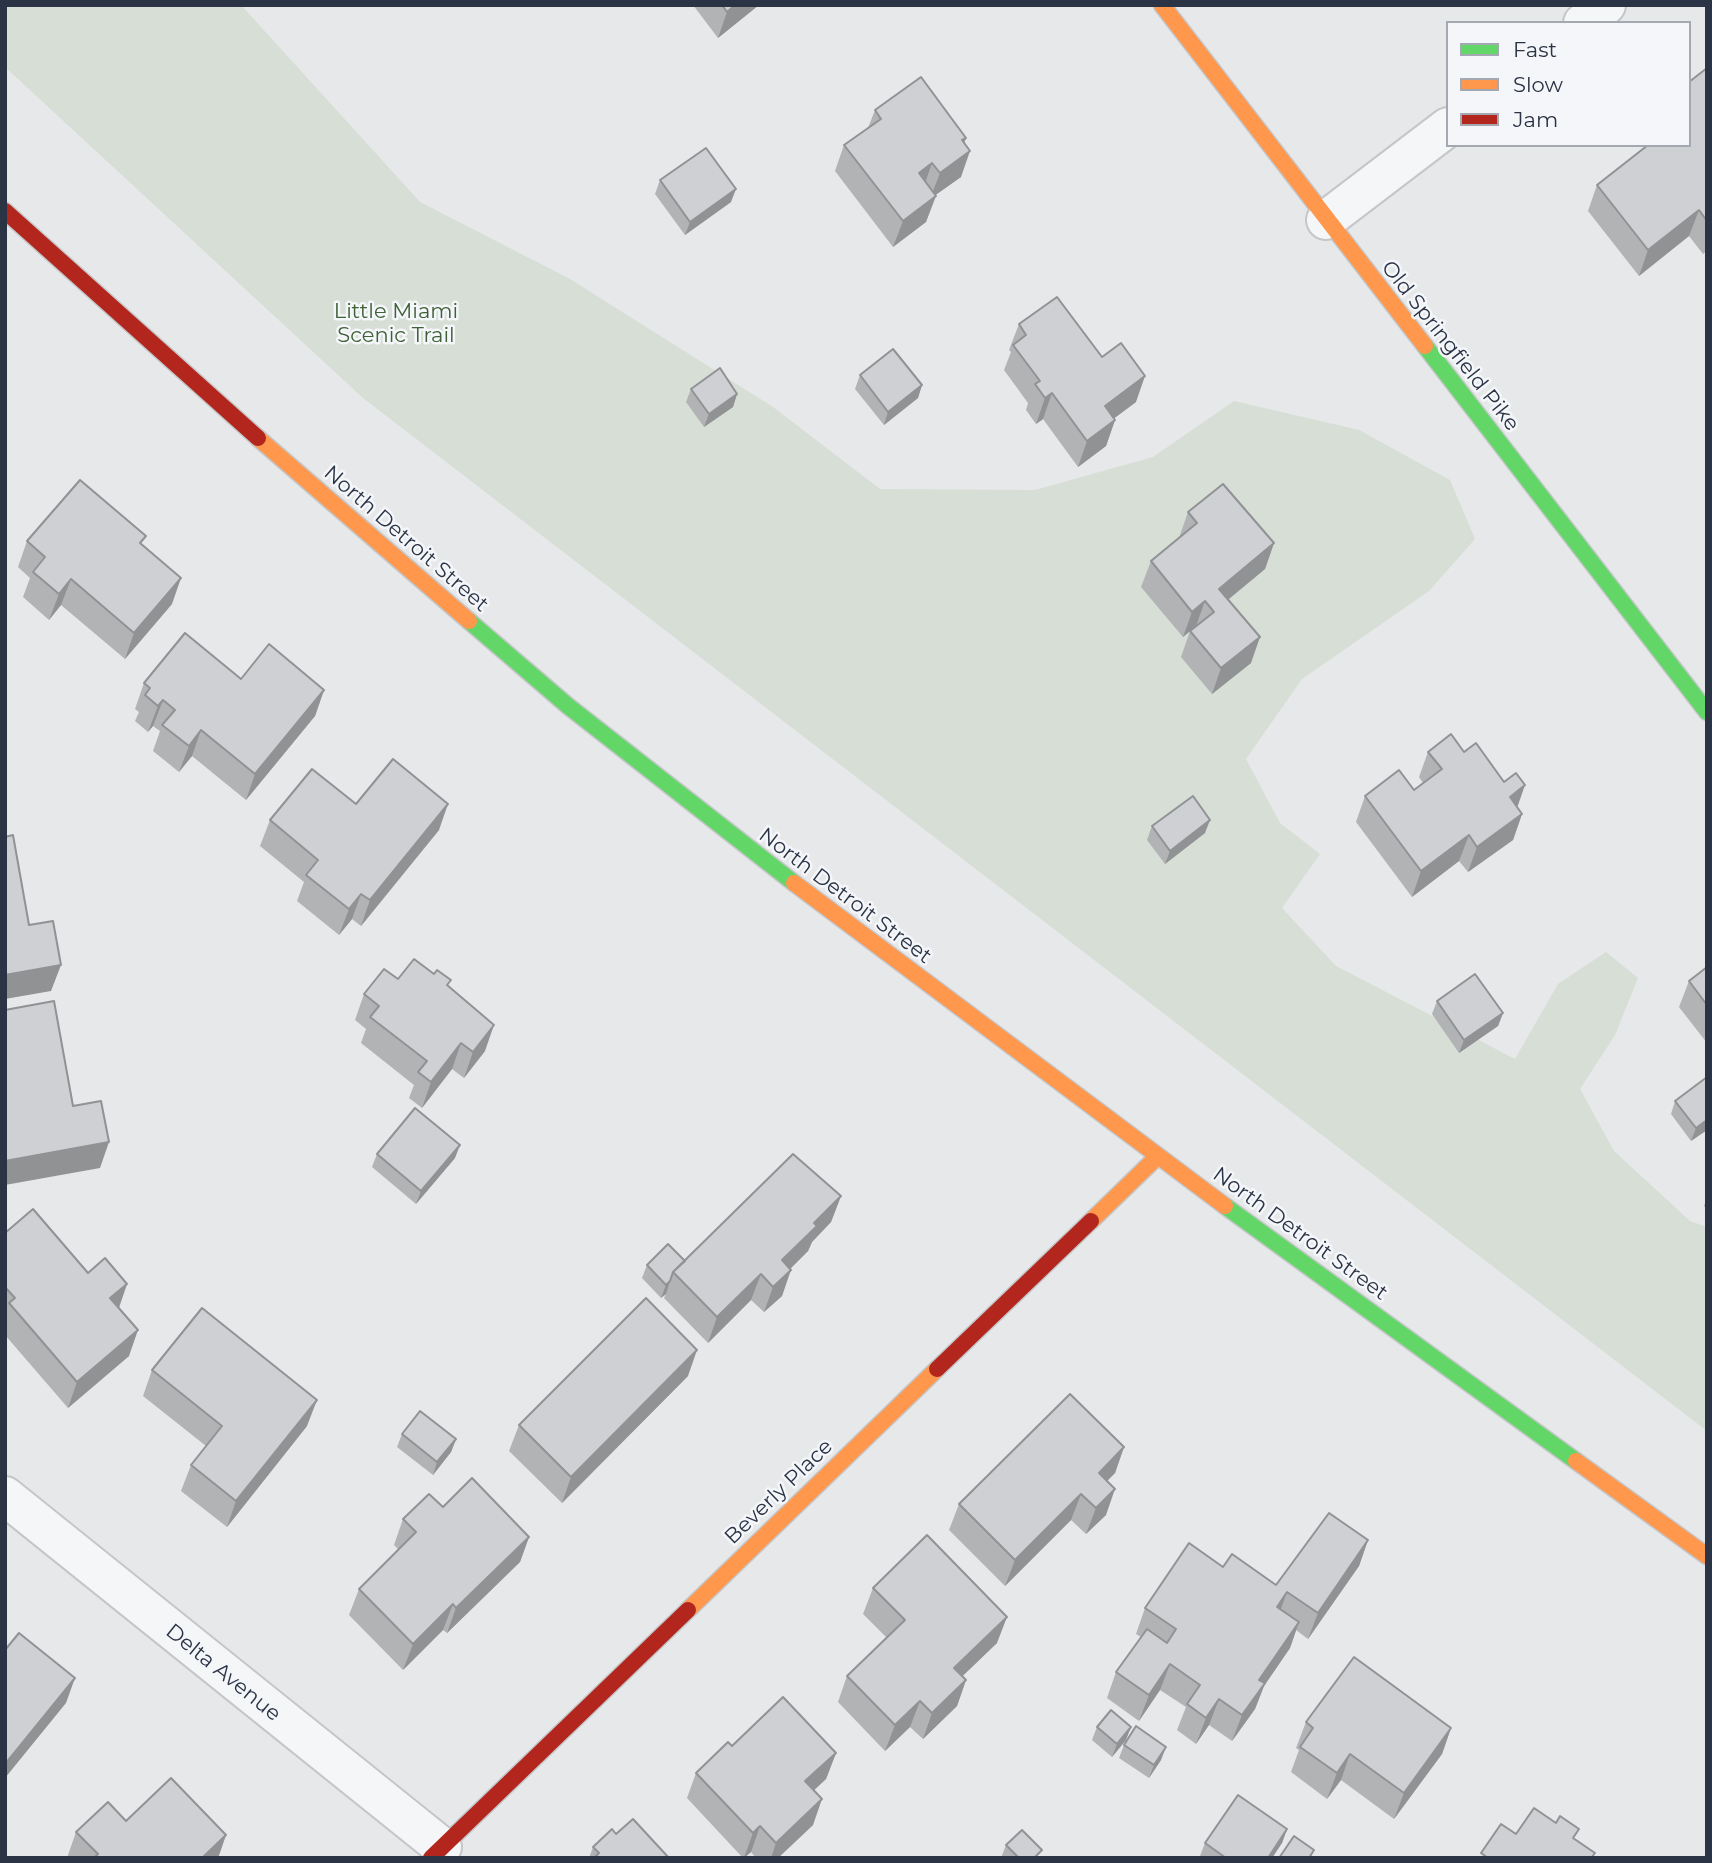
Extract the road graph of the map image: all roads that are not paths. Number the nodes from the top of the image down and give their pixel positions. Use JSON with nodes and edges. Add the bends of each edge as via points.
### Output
{"nodes":[{"id":1,"x":1162,"y":5,"type":"edge"},
{"id":2,"x":1606,"y":5,"type":"edge"},
{"id":3,"x":1586,"y":21,"type":"edge"},
{"id":4,"x":1446,"y":129,"type":"edge"},
{"id":5,"x":5,"y":211,"type":"edge"},
{"id":6,"x":1326,"y":220,"type":"junction"},
{"id":7,"x":1707,"y":712,"type":"edge"},
{"id":8,"x":1157,"y":1157,"type":"junction"},
{"id":9,"x":5,"y":1496,"type":"edge"},
{"id":10,"x":1707,"y":1556,"type":"edge"},
{"id":11,"x":437,"y":1852,"type":"edge"}],
"edges":[{"from":1,"to":6,"type":"main road","name":"Old Springfield Pike"},
{"from":2,"to":3,"type":"street"},
{"from":4,"to":6,"type":"street"},
{"from":5,"to":8,"type":"main road","name":"North Detroit Street","via":[[253,434],[568,706],[782,876]]},
{"from":6,"to":7,"type":"main road","name":"Old Springfield Pike"},
{"from":8,"to":10,"type":"main road","name":"North Detroit Street"},
{"from":8,"to":11,"type":"main road","name":"Beverly Place"},
{"from":9,"to":11,"type":"street","name":"Delta Avenue"}]}
